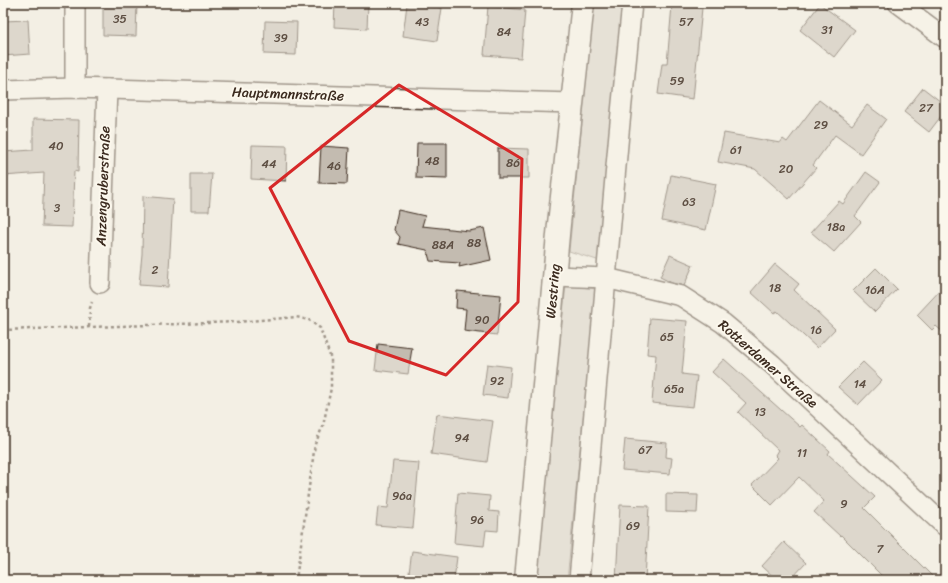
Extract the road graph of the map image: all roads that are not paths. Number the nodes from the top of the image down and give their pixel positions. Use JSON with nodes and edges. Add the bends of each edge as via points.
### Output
{"nodes":[{"id":1,"x":75,"y":3,"type":"edge"},
{"id":2,"x":583,"y":3,"type":"edge"},
{"id":3,"x":632,"y":3,"type":"edge"},
{"id":4,"x":898,"y":3,"type":"edge"},
{"id":5,"x":945,"y":38,"type":"edge"},
{"id":6,"x":74,"y":88,"type":"junction"},
{"id":7,"x":107,"y":89,"type":"junction"},
{"id":8,"x":3,"y":90,"type":"edge"},
{"id":9,"x":573,"y":103,"type":"junction"},
{"id":10,"x":555,"y":276,"type":"junction"},
{"id":11,"x":606,"y":278,"type":"junction"},
{"id":12,"x":100,"y":283,"type":"road end"},
{"id":13,"x":945,"y":526,"type":"edge"},
{"id":14,"x":526,"y":580,"type":"edge"},
{"id":15,"x":579,"y":580,"type":"edge"}],
"edges":[{"from":1,"to":6,"type":"street"},
{"from":2,"to":9,"type":"street","name":"Westring"},
{"from":3,"to":11,"type":"street"},
{"from":4,"to":5,"type":"street"},
{"from":6,"to":7,"type":"street","name":"Hauptmannstraße"},
{"from":6,"to":8,"type":"street","name":"Hauptmannstraße"},
{"from":7,"to":9,"type":"street","name":"Hauptmannstraße"},
{"from":7,"to":12,"type":"street","name":"Anzengruberstraße"},
{"from":9,"to":10,"type":"street","name":"Westring"},
{"from":10,"to":11,"type":"street","name":"Rotterdamer Straße"},
{"from":10,"to":14,"type":"street","name":"Westring"},
{"from":11,"to":13,"type":"street","name":"Rotterdamer Straße","via":[[681,296],[724,323],[772,364]]},
{"from":11,"to":15,"type":"street"}]}
